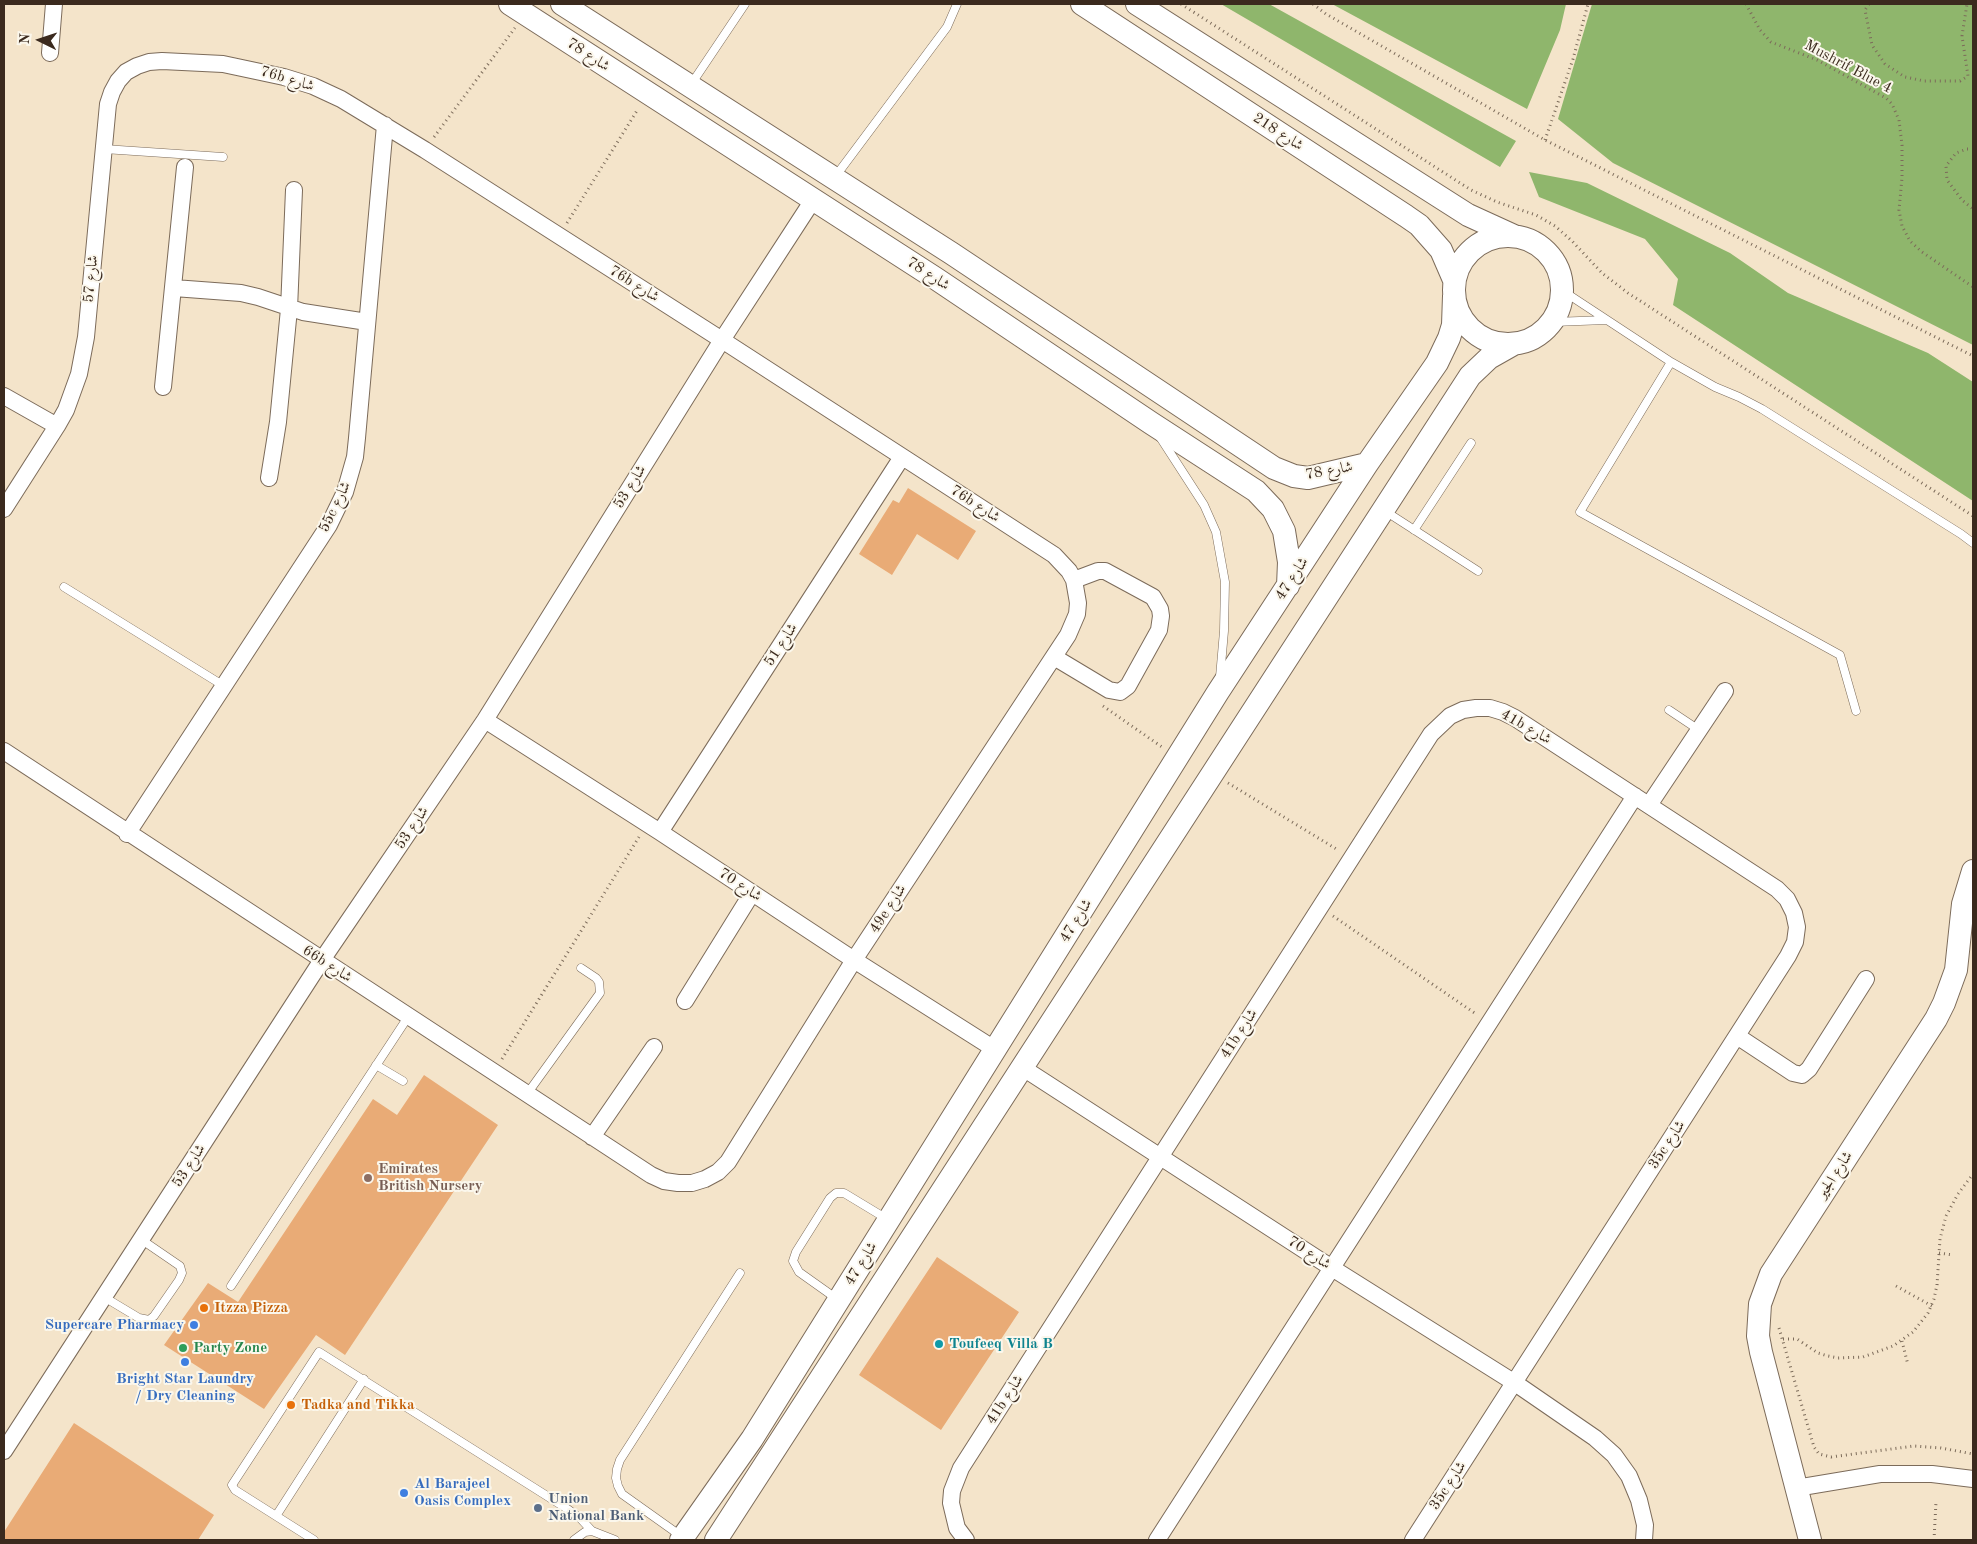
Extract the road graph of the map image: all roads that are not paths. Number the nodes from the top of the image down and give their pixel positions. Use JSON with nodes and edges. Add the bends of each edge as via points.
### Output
{"nodes":[{"id":1,"x":54,"y":4,"type":"edge"},
{"id":2,"x":562,"y":4,"type":"edge"},
{"id":3,"x":745,"y":4,"type":"edge"},
{"id":4,"x":957,"y":4,"type":"edge"},
{"id":5,"x":1082,"y":4,"type":"edge"},
{"id":6,"x":1137,"y":4,"type":"edge"},
{"id":7,"x":518,"y":9,"type":"edge"},
{"id":8,"x":50,"y":53,"type":"dead end"},
{"id":9,"x":642,"y":55,"type":"junction"},
{"id":10,"x":162,"y":61,"type":"joint"},
{"id":11,"x":690,"y":85,"type":"junction"},
{"id":12,"x":385,"y":125,"type":"junction"},
{"id":13,"x":716,"y":137,"type":"junction"},
{"id":14,"x":104,"y":149,"type":"junction"},
{"id":15,"x":792,"y":152,"type":"junction"},
{"id":16,"x":223,"y":157,"type":"dead end"},
{"id":17,"x":185,"y":167,"type":"dead end"},
{"id":18,"x":834,"y":178,"type":"junction"},
{"id":19,"x":294,"y":190,"type":"dead end"},
{"id":20,"x":813,"y":200,"type":"junction"},
{"id":21,"x":1514,"y":236,"type":"junction"},
{"id":22,"x":174,"y":288,"type":"junction"},
{"id":23,"x":1454,"y":288,"type":"junction"},
{"id":24,"x":1563,"y":291,"type":"junction"},
{"id":25,"x":290,"y":309,"type":"junction"},
{"id":26,"x":1606,"y":320,"type":"junction"},
{"id":27,"x":368,"y":322,"type":"junction"},
{"id":28,"x":1553,"y":322,"type":"junction"},
{"id":29,"x":722,"y":340,"type":"junction"},
{"id":30,"x":1512,"y":345,"type":"junction"},
{"id":31,"x":1671,"y":362,"type":"junction"},
{"id":32,"x":163,"y":387,"type":"dead end"},
{"id":33,"x":4,"y":396,"type":"edge"},
{"id":34,"x":1151,"y":423,"type":"junction"},
{"id":35,"x":57,"y":426,"type":"junction"},
{"id":36,"x":1471,"y":443,"type":"dead end"},
{"id":37,"x":902,"y":457,"type":"junction"},
{"id":38,"x":1367,"y":464,"type":"junction"},
{"id":39,"x":269,"y":478,"type":"dead end"},
{"id":40,"x":4,"y":509,"type":"edge"},
{"id":41,"x":1383,"y":510,"type":"junction"},
{"id":42,"x":1414,"y":530,"type":"junction"},
{"id":43,"x":1973,"y":543,"type":"edge"},
{"id":44,"x":1478,"y":570,"type":"dead end"},
{"id":45,"x":1074,"y":580,"type":"junction"},
{"id":46,"x":1288,"y":586,"type":"junction"},
{"id":47,"x":64,"y":587,"type":"dead end"},
{"id":48,"x":1054,"y":657,"type":"junction"},
{"id":49,"x":224,"y":686,"type":"junction"},
{"id":50,"x":1725,"y":691,"type":"dead end"},
{"id":51,"x":1218,"y":692,"type":"junction"},
{"id":52,"x":1669,"y":710,"type":"dead end"},
{"id":53,"x":1856,"y":711,"type":"dead end"},
{"id":54,"x":485,"y":720,"type":"junction"},
{"id":55,"x":1699,"y":730,"type":"junction"},
{"id":56,"x":4,"y":751,"type":"edge"},
{"id":57,"x":1635,"y":796,"type":"junction"},
{"id":58,"x":1649,"y":805,"type":"junction"},
{"id":59,"x":654,"y":828,"type":"junction"},
{"id":60,"x":128,"y":834,"type":"junction"},
{"id":61,"x":1973,"y":871,"type":"edge"},
{"id":62,"x":752,"y":893,"type":"junction"},
{"id":63,"x":322,"y":960,"type":"junction"},
{"id":64,"x":854,"y":960,"type":"junction"},
{"id":65,"x":581,"y":968,"type":"dead end"},
{"id":66,"x":1866,"y":979,"type":"dead end"},
{"id":67,"x":685,"y":1002,"type":"dead end"},
{"id":68,"x":408,"y":1017,"type":"junction"},
{"id":69,"x":1737,"y":1036,"type":"junction"},
{"id":70,"x":654,"y":1047,"type":"dead end"},
{"id":71,"x":996,"y":1050,"type":"junction"},
{"id":72,"x":376,"y":1065,"type":"junction"},
{"id":73,"x":1023,"y":1068,"type":"junction"},
{"id":74,"x":403,"y":1081,"type":"dead end"},
{"id":75,"x":527,"y":1094,"type":"junction"},
{"id":76,"x":592,"y":1137,"type":"junction"},
{"id":77,"x":1161,"y":1157,"type":"junction"},
{"id":78,"x":651,"y":1175,"type":"joint"},
{"id":79,"x":889,"y":1220,"type":"junction"},
{"id":80,"x":142,"y":1240,"type":"junction"},
{"id":81,"x":1332,"y":1268,"type":"junction"},
{"id":82,"x":740,"y":1273,"type":"dead end"},
{"id":83,"x":231,"y":1286,"type":"dead end"},
{"id":84,"x":104,"y":1297,"type":"junction"},
{"id":85,"x":839,"y":1300,"type":"junction"},
{"id":86,"x":364,"y":1379,"type":"junction"},
{"id":87,"x":1515,"y":1383,"type":"junction"},
{"id":88,"x":752,"y":1439,"type":"junction"},
{"id":89,"x":4,"y":1451,"type":"edge"},
{"id":90,"x":1973,"y":1479,"type":"edge"},
{"id":91,"x":1796,"y":1488,"type":"junction"},
{"id":92,"x":747,"y":1493,"type":"junction"},
{"id":93,"x":276,"y":1516,"type":"junction"},
{"id":94,"x":592,"y":1531,"type":"junction"},
{"id":95,"x":682,"y":1539,"type":"edge"},
{"id":96,"x":314,"y":1540,"type":"edge"},
{"id":97,"x":574,"y":1540,"type":"edge"},
{"id":98,"x":615,"y":1540,"type":"edge"},
{"id":99,"x":716,"y":1540,"type":"edge"},
{"id":100,"x":966,"y":1540,"type":"edge"},
{"id":101,"x":1157,"y":1540,"type":"edge"},
{"id":102,"x":1413,"y":1540,"type":"edge"},
{"id":103,"x":1644,"y":1540,"type":"edge"},
{"id":104,"x":1810,"y":1540,"type":"edge"}],
"edges":[{"from":1,"to":8,"type":"street"},
{"from":2,"to":9,"type":"street","name":"شارع 78"},
{"from":3,"to":11,"type":"lane"},
{"from":4,"to":18,"type":"lane","via":[[947,27]]},
{"from":5,"to":23,"type":"street","name":"شارع 218","via":[[1419,225],[1440,250]]},
{"from":6,"to":21,"type":"street","via":[[1461,211]]},
{"from":7,"to":9,"type":"street","via":[[550,20],[627,67],[639,66]]},
{"from":7,"to":13,"type":"street","name":"شارع 78"},
{"from":9,"to":11,"type":"street","name":"شارع 78"},
{"from":10,"to":12,"type":"street","name":"76b شارع","via":[[223,64],[284,76],[341,99]]},
{"from":10,"to":14,"type":"street","name":"شارع 57","via":[[137,66],[118,81],[108,104]]},
{"from":11,"to":15,"type":"street","name":"شارع 78"},
{"from":12,"to":27,"type":"street","name":"55c شارع"},
{"from":12,"to":29,"type":"street","name":"76b شارع"},
{"from":13,"to":15,"type":"street","via":[[718,129],[726,126],[770,150]]},
{"from":13,"to":20,"type":"street","name":"شارع 78"},
{"from":14,"to":16,"type":"lane"},
{"from":14,"to":35,"type":"street","name":"شارع 57","via":[[83,356],[73,392]]},
{"from":15,"to":18,"type":"street","name":"شارع 78"},
{"from":17,"to":22,"type":"street"},
{"from":18,"to":38,"type":"street","name":"شارع 78","via":[[1274,468],[1308,478]]},
{"from":19,"to":25,"type":"street"},
{"from":20,"to":29,"type":"street","name":"شارع 53"},
{"from":20,"to":34,"type":"street","name":"شارع 78"},
{"from":21,"to":23,"type":"street","via":[[1498,236],[1470,252],[1460,264]]},
{"from":21,"to":24,"type":"street","via":[[1544,248],[1561,276]]},
{"from":22,"to":25,"type":"street","via":[[241,293]]},
{"from":22,"to":32,"type":"street"},
{"from":23,"to":30,"type":"street","via":[[1462,319],[1478,336],[1500,345]]},
{"from":23,"to":38,"type":"street","name":"شارع 47","via":[[1452,325],[1437,363]]},
{"from":24,"to":26,"type":"lane"},
{"from":24,"to":28,"type":"street"},
{"from":25,"to":27,"type":"street"},
{"from":25,"to":39,"type":"street"},
{"from":26,"to":28,"type":"lane"},
{"from":26,"to":31,"type":"lane"},
{"from":27,"to":49,"type":"street","name":"55c شارع","via":[[357,438],[345,492],[330,525]]},
{"from":28,"to":30,"type":"street","via":[[1528,342]]},
{"from":29,"to":37,"type":"street","name":"76b شارع"},
{"from":29,"to":54,"type":"street","name":"شارع 53"},
{"from":30,"to":41,"type":"street","name":"شارع 47","via":[[1489,358],[1470,376]]},
{"from":31,"to":43,"type":"lane","via":[[1715,388],[1762,408]]},
{"from":31,"to":53,"type":"lane","via":[[1580,512],[1840,655]]},
{"from":33,"to":35,"type":"street"},
{"from":34,"to":46,"type":"street","name":"شارع 78","via":[[1256,491],[1273,509],[1284,531],[1289,562]]},
{"from":34,"to":51,"type":"lane","via":[[1204,505],[1216,532],[1225,609]]},
{"from":35,"to":40,"type":"street","name":"شارع 57"},
{"from":36,"to":42,"type":"lane"},
{"from":37,"to":45,"type":"street","name":"76b شارع","via":[[1054,555]]},
{"from":37,"to":59,"type":"street","name":"شارع 51"},
{"from":38,"to":46,"type":"street","name":"شارع 47"},
{"from":41,"to":42,"type":"lane"},
{"from":41,"to":73,"type":"street","name":"شارع 47"},
{"from":42,"to":44,"type":"lane"},
{"from":45,"to":48,"type":"street","name":"49e شارع","via":[[1077,614]]},
{"from":45,"to":48,"type":"street","via":[[1105,571],[1153,597],[1160,609],[1160,630],[1128,686],[1120,692],[1109,690]]},
{"from":46,"to":51,"type":"street","name":"شارع 47"},
{"from":47,"to":49,"type":"lane"},
{"from":48,"to":64,"type":"street","name":"49e شارع"},
{"from":49,"to":60,"type":"street","name":"55c شارع"},
{"from":50,"to":55,"type":"street"},
{"from":51,"to":71,"type":"street","name":"شارع 47"},
{"from":52,"to":55,"type":"lane"},
{"from":54,"to":59,"type":"street","name":"شارع 70"},
{"from":54,"to":63,"type":"street","name":"شارع 53"},
{"from":55,"to":58,"type":"street"},
{"from":56,"to":60,"type":"street","name":"66b شارع"},
{"from":57,"to":58,"type":"street","name":"35c شارع"},
{"from":57,"to":77,"type":"street","name":"41b شارع","via":[[1503,712],[1476,708],[1450,716],[1431,734]]},
{"from":57,"to":81,"type":"street"},
{"from":58,"to":69,"type":"street","name":"35c شارع","via":[[1777,889],[1794,913],[1797,927],[1795,942]]},
{"from":59,"to":62,"type":"street","name":"شارع 70"},
{"from":60,"to":63,"type":"street","name":"66b شارع"},
{"from":61,"to":91,"type":"street","name":"شارع الجير","via":[[1962,904],[1956,970],[1944,1003],[1771,1274],[1760,1304],[1758,1336],[1761,1352]]},
{"from":62,"to":64,"type":"street","name":"شارع 70"},
{"from":62,"to":67,"type":"street"},
{"from":63,"to":68,"type":"street","name":"66b شارع"},
{"from":63,"to":80,"type":"street","name":"شارع 53"},
{"from":64,"to":71,"type":"street","name":"شارع 70"},
{"from":64,"to":78,"type":"street","name":"49e شارع","via":[[728,1162],[718,1172],[692,1183],[664,1181]]},
{"from":65,"to":75,"type":"lane","via":[[596,978],[600,993]]},
{"from":66,"to":69,"type":"street","via":[[1802,1075],[1793,1073]]},
{"from":68,"to":72,"type":"lane"},
{"from":68,"to":75,"type":"street","name":"66b شارع"},
{"from":69,"to":87,"type":"street","name":"35c شارع"},
{"from":70,"to":76,"type":"street"},
{"from":71,"to":79,"type":"street","name":"شارع 47"},
{"from":72,"to":74,"type":"lane"},
{"from":72,"to":83,"type":"lane"},
{"from":73,"to":77,"type":"street","name":"شارع 70"},
{"from":73,"to":92,"type":"street","name":"شارع 47"},
{"from":75,"to":76,"type":"street","name":"66b شارع"},
{"from":76,"to":78,"type":"street","name":"66b شارع"},
{"from":77,"to":81,"type":"street","name":"شارع 70"},
{"from":77,"to":100,"type":"street","name":"41b شارع","via":[[959,1474],[951,1503],[957,1528]]},
{"from":79,"to":85,"type":"street","name":"شارع 47"},
{"from":79,"to":85,"type":"lane","via":[[844,1193],[836,1193],[796,1252],[793,1261],[799,1272]]},
{"from":80,"to":84,"type":"street","name":"شارع 53"},
{"from":80,"to":84,"type":"lane","via":[[180,1266],[179,1280],[148,1320]]},
{"from":81,"to":87,"type":"street","name":"شارع 70"},
{"from":81,"to":101,"type":"street"},
{"from":82,"to":95,"type":"lane","via":[[617,1468],[622,1494]]},
{"from":84,"to":89,"type":"street","name":"شارع 53"},
{"from":85,"to":88,"type":"street","name":"شارع 47"},
{"from":86,"to":93,"type":"lane"},
{"from":86,"to":93,"type":"lane","via":[[318,1352],[233,1484],[235,1490]]},
{"from":86,"to":94,"type":"lane","via":[[566,1508]]},
{"from":87,"to":102,"type":"street","name":"35c شارع"},
{"from":87,"to":103,"type":"street","name":"شارع 70","via":[[1595,1438],[1614,1455],[1629,1476],[1639,1500]]},
{"from":88,"to":92,"type":"street","via":[[735,1480],[738,1489]]},
{"from":88,"to":95,"type":"street","name":"شارع 47"},
{"from":90,"to":91,"type":"street","via":[[1932,1474],[1880,1474]]},
{"from":91,"to":104,"type":"street","name":"شارع الجير"},
{"from":92,"to":99,"type":"street","name":"شارع 47"},
{"from":93,"to":96,"type":"lane"},
{"from":94,"to":97,"type":"lane"},
{"from":94,"to":98,"type":"lane"}]}
